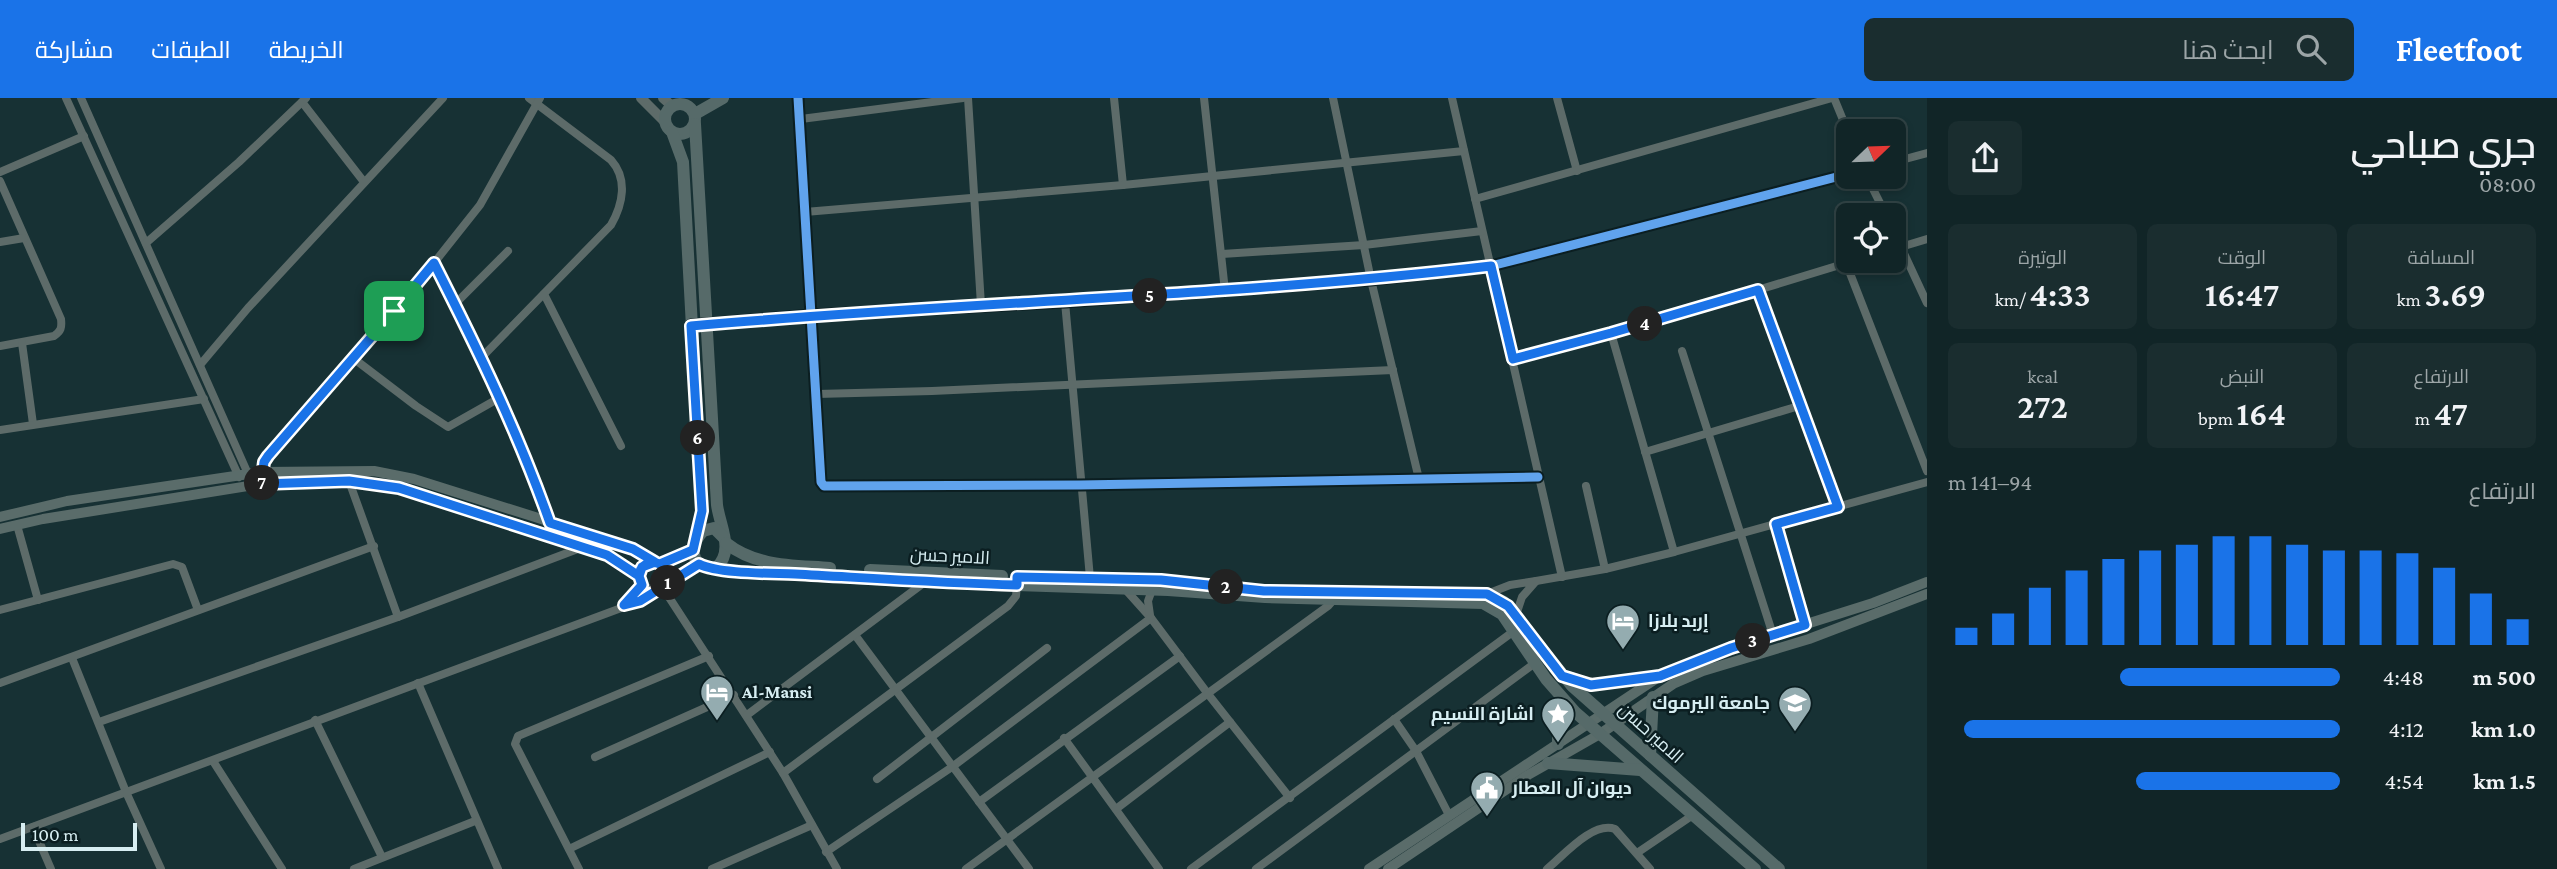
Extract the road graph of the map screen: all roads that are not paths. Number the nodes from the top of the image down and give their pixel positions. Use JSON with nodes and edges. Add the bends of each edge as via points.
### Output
{"nodes":[{"id":1,"x":66,"y":98,"type":"edge"},
{"id":2,"x":80,"y":98,"type":"edge"},
{"id":3,"x":443,"y":98,"type":"edge"},
{"id":4,"x":529,"y":98,"type":"edge"},
{"id":5,"x":642,"y":98,"type":"edge"},
{"id":6,"x":690,"y":98,"type":"edge"},
{"id":7,"x":723,"y":98,"type":"edge"},
{"id":8,"x":798,"y":98,"type":"edge"},
{"id":9,"x":965,"y":98,"type":"edge"},
{"id":10,"x":1114,"y":98,"type":"edge"},
{"id":11,"x":1204,"y":98,"type":"edge"},
{"id":12,"x":1333,"y":98,"type":"edge"},
{"id":13,"x":1452,"y":98,"type":"edge"},
{"id":14,"x":1557,"y":98,"type":"edge"},
{"id":15,"x":1833,"y":98,"type":"edge"},
{"id":16,"x":304,"y":100,"type":"edge"},
{"id":17,"x":538,"y":101,"type":"edge"},
{"id":18,"x":671,"y":102,"type":"edge"},
{"id":19,"x":695,"y":119,"type":"junction"},
{"id":20,"x":801,"y":119,"type":"junction"},
{"id":21,"x":1842,"y":119,"type":"edge"},
{"id":22,"x":668,"y":127,"type":"junction"},
{"id":23,"x":84,"y":136,"type":"junction"},
{"id":24,"x":1464,"y":151,"type":"junction"},
{"id":25,"x":1927,"y":153,"type":"edge"},
{"id":26,"x":1906,"y":159,"type":"edge"},
{"id":27,"x":1345,"y":162,"type":"junction"},
{"id":28,"x":1577,"y":171,"type":"junction"},
{"id":29,"x":0,"y":172,"type":"edge"},
{"id":30,"x":1212,"y":175,"type":"junction"},
{"id":31,"x":1836,"y":177,"type":"edge"},
{"id":32,"x":0,"y":181,"type":"edge"},
{"id":33,"x":364,"y":182,"type":"junction"},
{"id":34,"x":1123,"y":185,"type":"junction"},
{"id":35,"x":976,"y":198,"type":"junction"},
{"id":36,"x":1475,"y":200,"type":"junction"},
{"id":37,"x":805,"y":212,"type":"junction"},
{"id":38,"x":1482,"y":231,"type":"junction"},
{"id":39,"x":24,"y":238,"type":"junction"},
{"id":40,"x":1927,"y":239,"type":"edge"},
{"id":41,"x":0,"y":243,"type":"edge"},
{"id":42,"x":146,"y":243,"type":"junction"},
{"id":43,"x":1364,"y":245,"type":"junction"},
{"id":44,"x":1906,"y":245,"type":"edge"},
{"id":45,"x":508,"y":251,"type":"dead end"},
{"id":46,"x":1222,"y":254,"type":"junction"},
{"id":47,"x":434,"y":263,"type":"junction"},
{"id":48,"x":1906,"y":264,"type":"edge"},
{"id":49,"x":1491,"y":266,"type":"junction"},
{"id":50,"x":1836,"y":266,"type":"edge"},
{"id":51,"x":1853,"y":273,"type":"edge"},
{"id":52,"x":1371,"y":280,"type":"junction"},
{"id":53,"x":1758,"y":290,"type":"junction"},
{"id":54,"x":1225,"y":291,"type":"junction"},
{"id":55,"x":544,"y":294,"type":"junction"},
{"id":56,"x":1065,"y":302,"type":"junction"},
{"id":57,"x":1927,"y":303,"type":"edge"},
{"id":58,"x":455,"y":304,"type":"junction"},
{"id":59,"x":981,"y":304,"type":"junction"},
{"id":60,"x":812,"y":315,"type":"junction"},
{"id":61,"x":705,"y":324,"type":"junction"},
{"id":62,"x":691,"y":326,"type":"junction"},
{"id":63,"x":1611,"y":333,"type":"junction"},
{"id":64,"x":22,"y":343,"type":"junction"},
{"id":65,"x":0,"y":346,"type":"edge"},
{"id":66,"x":1682,"y":351,"type":"dead end"},
{"id":67,"x":482,"y":357,"type":"junction"},
{"id":68,"x":353,"y":358,"type":"junction"},
{"id":69,"x":1513,"y":359,"type":"junction"},
{"id":70,"x":200,"y":365,"type":"junction"},
{"id":71,"x":1393,"y":370,"type":"junction"},
{"id":72,"x":1072,"y":384,"type":"junction"},
{"id":73,"x":817,"y":394,"type":"junction"},
{"id":74,"x":500,"y":397,"type":"junction"},
{"id":75,"x":204,"y":399,"type":"junction"},
{"id":76,"x":1799,"y":406,"type":"junction"},
{"id":77,"x":33,"y":425,"type":"junction"},
{"id":78,"x":0,"y":430,"type":"edge"},
{"id":79,"x":1708,"y":433,"type":"junction"},
{"id":80,"x":621,"y":446,"type":"dead end"},
{"id":81,"x":1645,"y":452,"type":"junction"},
{"id":82,"x":1927,"y":471,"type":"edge"},
{"id":83,"x":243,"y":475,"type":"junction"},
{"id":84,"x":1538,"y":477,"type":"junction"},
{"id":85,"x":1419,"y":479,"type":"junction"},
{"id":86,"x":349,"y":481,"type":"junction"},
{"id":87,"x":255,"y":482,"type":"junction"},
{"id":88,"x":1927,"y":482,"type":"edge"},
{"id":89,"x":1080,"y":485,"type":"junction"},
{"id":90,"x":1586,"y":486,"type":"dead end"},
{"id":91,"x":1838,"y":507,"type":"junction"},
{"id":92,"x":0,"y":517,"type":"edge"},
{"id":93,"x":535,"y":517,"type":"junction"},
{"id":94,"x":550,"y":523,"type":"junction"},
{"id":95,"x":1776,"y":524,"type":"junction"},
{"id":96,"x":17,"y":525,"type":"junction"},
{"id":97,"x":0,"y":529,"type":"edge"},
{"id":98,"x":529,"y":530,"type":"junction"},
{"id":99,"x":1739,"y":534,"type":"junction"},
{"id":100,"x":724,"y":540,"type":"junction"},
{"id":101,"x":696,"y":542,"type":"junction"},
{"id":102,"x":374,"y":545,"type":"junction"},
{"id":103,"x":584,"y":547,"type":"junction"},
{"id":104,"x":1674,"y":552,"type":"junction"},
{"id":105,"x":658,"y":563,"type":"junction"},
{"id":106,"x":699,"y":564,"type":"junction"},
{"id":107,"x":716,"y":568,"type":"junction"},
{"id":108,"x":1605,"y":569,"type":"junction"},
{"id":109,"x":1562,"y":577,"type":"junction"},
{"id":110,"x":1090,"y":578,"type":"junction"},
{"id":111,"x":640,"y":581,"type":"junction"},
{"id":112,"x":1017,"y":581,"type":"junction"},
{"id":113,"x":1536,"y":581,"type":"junction"},
{"id":114,"x":925,"y":582,"type":"junction"},
{"id":115,"x":1927,"y":582,"type":"edge"},
{"id":116,"x":661,"y":588,"type":"junction"},
{"id":117,"x":1124,"y":588,"type":"junction"},
{"id":118,"x":1152,"y":590,"type":"junction"},
{"id":119,"x":1487,"y":594,"type":"junction"},
{"id":120,"x":1927,"y":594,"type":"edge"},
{"id":121,"x":1335,"y":598,"type":"junction"},
{"id":122,"x":38,"y":600,"type":"junction"},
{"id":123,"x":624,"y":605,"type":"junction"},
{"id":124,"x":0,"y":610,"type":"edge"},
{"id":125,"x":198,"y":610,"type":"junction"},
{"id":126,"x":1516,"y":615,"type":"junction"},
{"id":127,"x":398,"y":617,"type":"junction"},
{"id":128,"x":1151,"y":618,"type":"junction"},
{"id":129,"x":1805,"y":625,"type":"junction"},
{"id":130,"x":1514,"y":631,"type":"junction"},
{"id":131,"x":855,"y":635,"type":"junction"},
{"id":132,"x":1773,"y":635,"type":"junction"},
{"id":133,"x":1047,"y":648,"type":"dead end"},
{"id":134,"x":709,"y":656,"type":"junction"},
{"id":135,"x":1180,"y":656,"type":"junction"},
{"id":136,"x":72,"y":658,"type":"junction"},
{"id":137,"x":1535,"y":663,"type":"junction"},
{"id":138,"x":1562,"y":676,"type":"junction"},
{"id":139,"x":1660,"y":676,"type":"junction"},
{"id":140,"x":0,"y":683,"type":"edge"},
{"id":141,"x":418,"y":683,"type":"junction"},
{"id":142,"x":896,"y":691,"type":"junction"},
{"id":143,"x":1208,"y":694,"type":"junction"},
{"id":144,"x":734,"y":695,"type":"junction"},
{"id":145,"x":1653,"y":697,"type":"junction"},
{"id":146,"x":1564,"y":700,"type":"junction"},
{"id":147,"x":1604,"y":714,"type":"junction"},
{"id":148,"x":747,"y":715,"type":"junction"},
{"id":149,"x":1394,"y":719,"type":"junction"},
{"id":150,"x":315,"y":720,"type":"junction"},
{"id":151,"x":99,"y":722,"type":"junction"},
{"id":152,"x":1230,"y":722,"type":"junction"},
{"id":153,"x":1589,"y":724,"type":"junction"},
{"id":154,"x":1615,"y":724,"type":"junction"},
{"id":155,"x":1600,"y":734,"type":"junction"},
{"id":156,"x":930,"y":737,"type":"junction"},
{"id":157,"x":1064,"y":738,"type":"junction"},
{"id":158,"x":1558,"y":744,"type":"junction"},
{"id":159,"x":1416,"y":751,"type":"junction"},
{"id":160,"x":770,"y":752,"type":"junction"},
{"id":161,"x":1650,"y":755,"type":"junction"},
{"id":162,"x":595,"y":757,"type":"dead end"},
{"id":163,"x":212,"y":761,"type":"junction"},
{"id":164,"x":1548,"y":763,"type":"junction"},
{"id":165,"x":952,"y":767,"type":"junction"},
{"id":166,"x":1640,"y":770,"type":"junction"},
{"id":167,"x":783,"y":773,"type":"junction"},
{"id":168,"x":1092,"y":776,"type":"junction"},
{"id":169,"x":877,"y":779,"type":"dead end"},
{"id":170,"x":126,"y":792,"type":"junction"},
{"id":171,"x":1290,"y":798,"type":"junction"},
{"id":172,"x":979,"y":802,"type":"junction"},
{"id":173,"x":1116,"y":809,"type":"junction"},
{"id":174,"x":1449,"y":815,"type":"junction"},
{"id":175,"x":1693,"y":815,"type":"junction"},
{"id":176,"x":475,"y":821,"type":"junction"},
{"id":177,"x":812,"y":825,"type":"junction"},
{"id":178,"x":33,"y":827,"type":"junction"},
{"id":179,"x":0,"y":839,"type":"edge"},
{"id":180,"x":1005,"y":839,"type":"junction"},
{"id":181,"x":569,"y":849,"type":"junction"},
{"id":182,"x":826,"y":852,"type":"junction"},
{"id":183,"x":1637,"y":853,"type":"junction"},
{"id":184,"x":382,"y":857,"type":"junction"},
{"id":185,"x":51,"y":869,"type":"edge"},
{"id":186,"x":161,"y":869,"type":"edge"},
{"id":187,"x":282,"y":869,"type":"edge"},
{"id":188,"x":354,"y":869,"type":"edge"},
{"id":189,"x":498,"y":869,"type":"edge"},
{"id":190,"x":579,"y":869,"type":"edge"},
{"id":191,"x":712,"y":869,"type":"edge"},
{"id":192,"x":837,"y":869,"type":"edge"},
{"id":193,"x":966,"y":869,"type":"edge"},
{"id":194,"x":1029,"y":869,"type":"edge"},
{"id":195,"x":1160,"y":869,"type":"edge"},
{"id":196,"x":1191,"y":869,"type":"edge"},
{"id":197,"x":1256,"y":869,"type":"edge"},
{"id":198,"x":1369,"y":869,"type":"edge"},
{"id":199,"x":1388,"y":869,"type":"edge"},
{"id":200,"x":1547,"y":869,"type":"edge"},
{"id":201,"x":1650,"y":869,"type":"edge"},
{"id":202,"x":1755,"y":869,"type":"edge"},
{"id":203,"x":1779,"y":869,"type":"edge"}],
"edges":[{"from":1,"to":23,"type":"street"},
{"from":2,"to":42,"type":"street"},
{"from":3,"to":33,"type":"street"},
{"from":4,"to":17,"type":"street"},
{"from":5,"to":22,"type":"street"},
{"from":6,"to":18,"type":"main road"},
{"from":7,"to":19,"type":"main road"},
{"from":8,"to":20,"type":"street"},
{"from":9,"to":20,"type":"street"},
{"from":9,"to":35,"type":"street"},
{"from":10,"to":34,"type":"street"},
{"from":11,"to":30,"type":"street"},
{"from":12,"to":27,"type":"street"},
{"from":13,"to":24,"type":"street"},
{"from":14,"to":28,"type":"street"},
{"from":15,"to":21,"type":"street"},
{"from":15,"to":28,"type":"street"},
{"from":16,"to":33,"type":"street"},
{"from":16,"to":42,"type":"street"},
{"from":17,"to":47,"type":"street","via":[[488,193]]},
{"from":17,"to":55,"type":"street","via":[[611,160],[622,181],[622,199],[611,225]]},
{"from":18,"to":19,"type":"main road","via":[[686,105]]},
{"from":18,"to":22,"type":"main road","via":[[666,113]]},
{"from":19,"to":22,"type":"main road","via":[[687,133]]},
{"from":19,"to":61,"type":"main road"},
{"from":20,"to":37,"type":"street"},
{"from":22,"to":62,"type":"main road","via":[[682,162]]},
{"from":23,"to":29,"type":"street"},
{"from":23,"to":75,"type":"street"},
{"from":24,"to":27,"type":"street"},
{"from":24,"to":36,"type":"street"},
{"from":25,"to":26,"type":"street"},
{"from":27,"to":30,"type":"street"},
{"from":27,"to":43,"type":"street"},
{"from":28,"to":36,"type":"street"},
{"from":30,"to":34,"type":"street"},
{"from":30,"to":46,"type":"street"},
{"from":31,"to":49,"type":"street"},
{"from":32,"to":39,"type":"street"},
{"from":33,"to":70,"type":"street"},
{"from":34,"to":35,"type":"street"},
{"from":35,"to":37,"type":"street"},
{"from":35,"to":59,"type":"street"},
{"from":36,"to":38,"type":"street"},
{"from":37,"to":60,"type":"street"},
{"from":38,"to":43,"type":"street"},
{"from":38,"to":49,"type":"street"},
{"from":39,"to":41,"type":"street"},
{"from":39,"to":64,"type":"street","via":[[62,326],[54,336]]},
{"from":40,"to":44,"type":"street"},
{"from":42,"to":70,"type":"street"},
{"from":43,"to":46,"type":"street"},
{"from":43,"to":52,"type":"street"},
{"from":45,"to":58,"type":"street"},
{"from":46,"to":54,"type":"street"},
{"from":47,"to":58,"type":"street"},
{"from":47,"to":68,"type":"street"},
{"from":48,"to":57,"type":"street"},
{"from":49,"to":52,"type":"street"},
{"from":49,"to":69,"type":"street"},
{"from":50,"to":53,"type":"street"},
{"from":51,"to":82,"type":"street"},
{"from":52,"to":54,"type":"street"},
{"from":52,"to":71,"type":"street"},
{"from":53,"to":63,"type":"street"},
{"from":53,"to":76,"type":"street"},
{"from":54,"to":56,"type":"street"},
{"from":55,"to":67,"type":"street"},
{"from":55,"to":80,"type":"street"},
{"from":56,"to":59,"type":"street"},
{"from":56,"to":72,"type":"street"},
{"from":58,"to":67,"type":"street"},
{"from":59,"to":60,"type":"street"},
{"from":60,"to":61,"type":"street"},
{"from":60,"to":73,"type":"street"},
{"from":61,"to":62,"type":"street"},
{"from":61,"to":100,"type":"main road","via":[[717,505]]},
{"from":62,"to":101,"type":"main road","via":[[702,511]]},
{"from":63,"to":69,"type":"street"},
{"from":63,"to":81,"type":"street"},
{"from":64,"to":65,"type":"street"},
{"from":64,"to":77,"type":"street"},
{"from":66,"to":79,"type":"street"},
{"from":67,"to":74,"type":"street"},
{"from":68,"to":74,"type":"street","via":[[448,427]]},
{"from":68,"to":87,"type":"street","via":[[268,456]]},
{"from":69,"to":84,"type":"street"},
{"from":70,"to":83,"type":"street"},
{"from":71,"to":72,"type":"street"},
{"from":71,"to":85,"type":"street"},
{"from":72,"to":73,"type":"street"},
{"from":72,"to":89,"type":"street"},
{"from":73,"to":89,"type":"street","via":[[821,482],[828,488]]},
{"from":74,"to":94,"type":"street"},
{"from":75,"to":77,"type":"street"},
{"from":75,"to":83,"type":"street"},
{"from":76,"to":79,"type":"street"},
{"from":76,"to":91,"type":"street"},
{"from":77,"to":78,"type":"street"},
{"from":79,"to":81,"type":"street"},
{"from":79,"to":99,"type":"street"},
{"from":81,"to":104,"type":"street"},
{"from":83,"to":87,"type":"main road"},
{"from":83,"to":87,"type":"street"},
{"from":83,"to":92,"type":"main road","via":[[67,501]]},
{"from":84,"to":85,"type":"street"},
{"from":84,"to":109,"type":"street"},
{"from":85,"to":89,"type":"street"},
{"from":86,"to":87,"type":"main road"},
{"from":86,"to":98,"type":"main road","via":[[399,488]]},
{"from":86,"to":102,"type":"street"},
{"from":87,"to":93,"type":"main road","via":[[362,470],[392,473]]},
{"from":87,"to":96,"type":"main road"},
{"from":88,"to":91,"type":"street"},
{"from":89,"to":110,"type":"street"},
{"from":90,"to":108,"type":"street"},
{"from":91,"to":95,"type":"street"},
{"from":93,"to":94,"type":"main road"},
{"from":93,"to":98,"type":"main road"},
{"from":94,"to":105,"type":"main road","via":[[633,549]]},
{"from":95,"to":99,"type":"street"},
{"from":95,"to":129,"type":"street"},
{"from":96,"to":97,"type":"main road"},
{"from":96,"to":122,"type":"street"},
{"from":98,"to":103,"type":"main road"},
{"from":99,"to":104,"type":"street"},
{"from":99,"to":132,"type":"street"},
{"from":100,"to":101,"type":"main road","name":"الامير حسن","via":[[710,527]]},
{"from":100,"to":107,"type":"main road","via":[[726,555]]},
{"from":100,"to":112,"type":"main road","name":"الامير حسن","via":[[752,559],[773,564]]},
{"from":101,"to":105,"type":"main road"},
{"from":101,"to":106,"type":"main road","via":[[694,555]]},
{"from":102,"to":125,"type":"street"},
{"from":102,"to":127,"type":"street"},
{"from":103,"to":111,"type":"main road","via":[[607,555]]},
{"from":103,"to":127,"type":"street"},
{"from":104,"to":108,"type":"street"},
{"from":105,"to":111,"type":"main road","via":[[642,567]]},
{"from":105,"to":116,"type":"main road","via":[[668,575]]},
{"from":106,"to":107,"type":"main road"},
{"from":106,"to":116,"type":"main road"},
{"from":107,"to":114,"type":"main road","name":"الامير حسن"},
{"from":108,"to":109,"type":"street"},
{"from":109,"to":113,"type":"street"},
{"from":110,"to":112,"type":"main road","name":"الامير حسن"},
{"from":110,"to":119,"type":"main road","name":"الامير حسن","via":[[1264,591]]},
{"from":111,"to":116,"type":"main road"},
{"from":111,"to":123,"type":"street"},
{"from":112,"to":114,"type":"main road","name":"الامير حسن"},
{"from":112,"to":117,"type":"main road","name":"الامير حسن"},
{"from":112,"to":142,"type":"street","via":[[1016,596],[1009,606]]},
{"from":113,"to":119,"type":"street"},
{"from":113,"to":126,"type":"street","via":[[1522,597]]},
{"from":114,"to":131,"type":"street"},
{"from":115,"to":129,"type":"main road"},
{"from":116,"to":123,"type":"street"},
{"from":116,"to":134,"type":"street"},
{"from":117,"to":118,"type":"main road","name":"الامير حسن"},
{"from":117,"to":128,"type":"street"},
{"from":118,"to":121,"type":"main road","name":"الامير حسن"},
{"from":118,"to":128,"type":"street","via":[[1148,600]]},
{"from":119,"to":126,"type":"main road","name":"الامير حسن"},
{"from":120,"to":145,"type":"main road","via":[[1809,639],[1703,671]]},
{"from":121,"to":130,"type":"main road","name":"الامير حسن","via":[[1483,603],[1502,614]]},
{"from":121,"to":143,"type":"street"},
{"from":122,"to":124,"type":"street"},
{"from":122,"to":125,"type":"street","via":[[178,564]]},
{"from":123,"to":141,"type":"street"},
{"from":125,"to":136,"type":"street"},
{"from":126,"to":138,"type":"main road","name":"الامير حسن"},
{"from":127,"to":151,"type":"street"},
{"from":128,"to":135,"type":"street"},
{"from":128,"to":165,"type":"street"},
{"from":129,"to":132,"type":"main road"},
{"from":130,"to":137,"type":"main road","name":"الامير حسن"},
{"from":130,"to":149,"type":"street"},
{"from":131,"to":142,"type":"street"},
{"from":131,"to":148,"type":"street"},
{"from":132,"to":139,"type":"main road"},
{"from":133,"to":156,"type":"street"},
{"from":134,"to":144,"type":"street"},
{"from":134,"to":181,"type":"street","via":[[515,740]]},
{"from":135,"to":143,"type":"street"},
{"from":135,"to":157,"type":"street"},
{"from":136,"to":140,"type":"street"},
{"from":136,"to":151,"type":"street"},
{"from":137,"to":146,"type":"main road","name":"الامير حسن"},
{"from":137,"to":159,"type":"street"},
{"from":138,"to":139,"type":"main road","via":[[1591,685]]},
{"from":138,"to":147,"type":"main road","name":"الامير حسن"},
{"from":139,"to":147,"type":"main road"},
{"from":141,"to":150,"type":"street"},
{"from":141,"to":176,"type":"street"},
{"from":142,"to":156,"type":"street"},
{"from":142,"to":167,"type":"street"},
{"from":143,"to":152,"type":"street"},
{"from":143,"to":168,"type":"street"},
{"from":144,"to":148,"type":"street"},
{"from":144,"to":162,"type":"street"},
{"from":145,"to":154,"type":"main road"},
{"from":145,"to":161,"type":"main road"},
{"from":146,"to":153,"type":"main road","name":"الامير حسن"},
{"from":146,"to":158,"type":"main road"},
{"from":147,"to":153,"type":"main road"},
{"from":147,"to":154,"type":"main road","name":"الامير حسن"},
{"from":148,"to":160,"type":"street"},
{"from":149,"to":159,"type":"street"},
{"from":149,"to":171,"type":"street"},
{"from":150,"to":163,"type":"street"},
{"from":150,"to":184,"type":"street"},
{"from":151,"to":170,"type":"street"},
{"from":152,"to":171,"type":"street"},
{"from":152,"to":173,"type":"street"},
{"from":153,"to":155,"type":"main road","name":"الامير حسن"},
{"from":153,"to":158,"type":"main road"},
{"from":154,"to":155,"type":"main road"},
{"from":154,"to":161,"type":"main road","name":"الامير حسن"},
{"from":155,"to":164,"type":"main road"},
{"from":155,"to":166,"type":"main road","name":"الامير حسن"},
{"from":156,"to":165,"type":"street"},
{"from":156,"to":169,"type":"street"},
{"from":157,"to":168,"type":"street"},
{"from":157,"to":172,"type":"street"},
{"from":158,"to":174,"type":"main road"},
{"from":159,"to":174,"type":"street"},
{"from":159,"to":197,"type":"street"},
{"from":160,"to":167,"type":"street"},
{"from":160,"to":181,"type":"street"},
{"from":161,"to":203,"type":"main road","name":"الامير حسن"},
{"from":163,"to":170,"type":"street"},
{"from":163,"to":187,"type":"street"},
{"from":164,"to":166,"type":"main road"},
{"from":164,"to":199,"type":"main road"},
{"from":165,"to":172,"type":"street"},
{"from":165,"to":182,"type":"street"},
{"from":166,"to":175,"type":"main road","name":"الامير حسن"},
{"from":167,"to":177,"type":"street"},
{"from":168,"to":173,"type":"street"},
{"from":168,"to":180,"type":"street"},
{"from":170,"to":178,"type":"street"},
{"from":170,"to":186,"type":"street"},
{"from":171,"to":196,"type":"street"},
{"from":172,"to":180,"type":"street"},
{"from":173,"to":195,"type":"street"},
{"from":174,"to":198,"type":"main road"},
{"from":175,"to":183,"type":"street"},
{"from":175,"to":202,"type":"main road","name":"الامير حسن"},
{"from":176,"to":184,"type":"street"},
{"from":176,"to":189,"type":"street"},
{"from":177,"to":182,"type":"street"},
{"from":177,"to":191,"type":"street"},
{"from":178,"to":179,"type":"street"},
{"from":178,"to":185,"type":"street"},
{"from":180,"to":193,"type":"street"},
{"from":180,"to":194,"type":"street"},
{"from":181,"to":190,"type":"street"},
{"from":182,"to":192,"type":"street"},
{"from":183,"to":200,"type":"street","via":[[1615,829],[1601,827]]},
{"from":183,"to":201,"type":"street"},
{"from":184,"to":188,"type":"street"}]}
